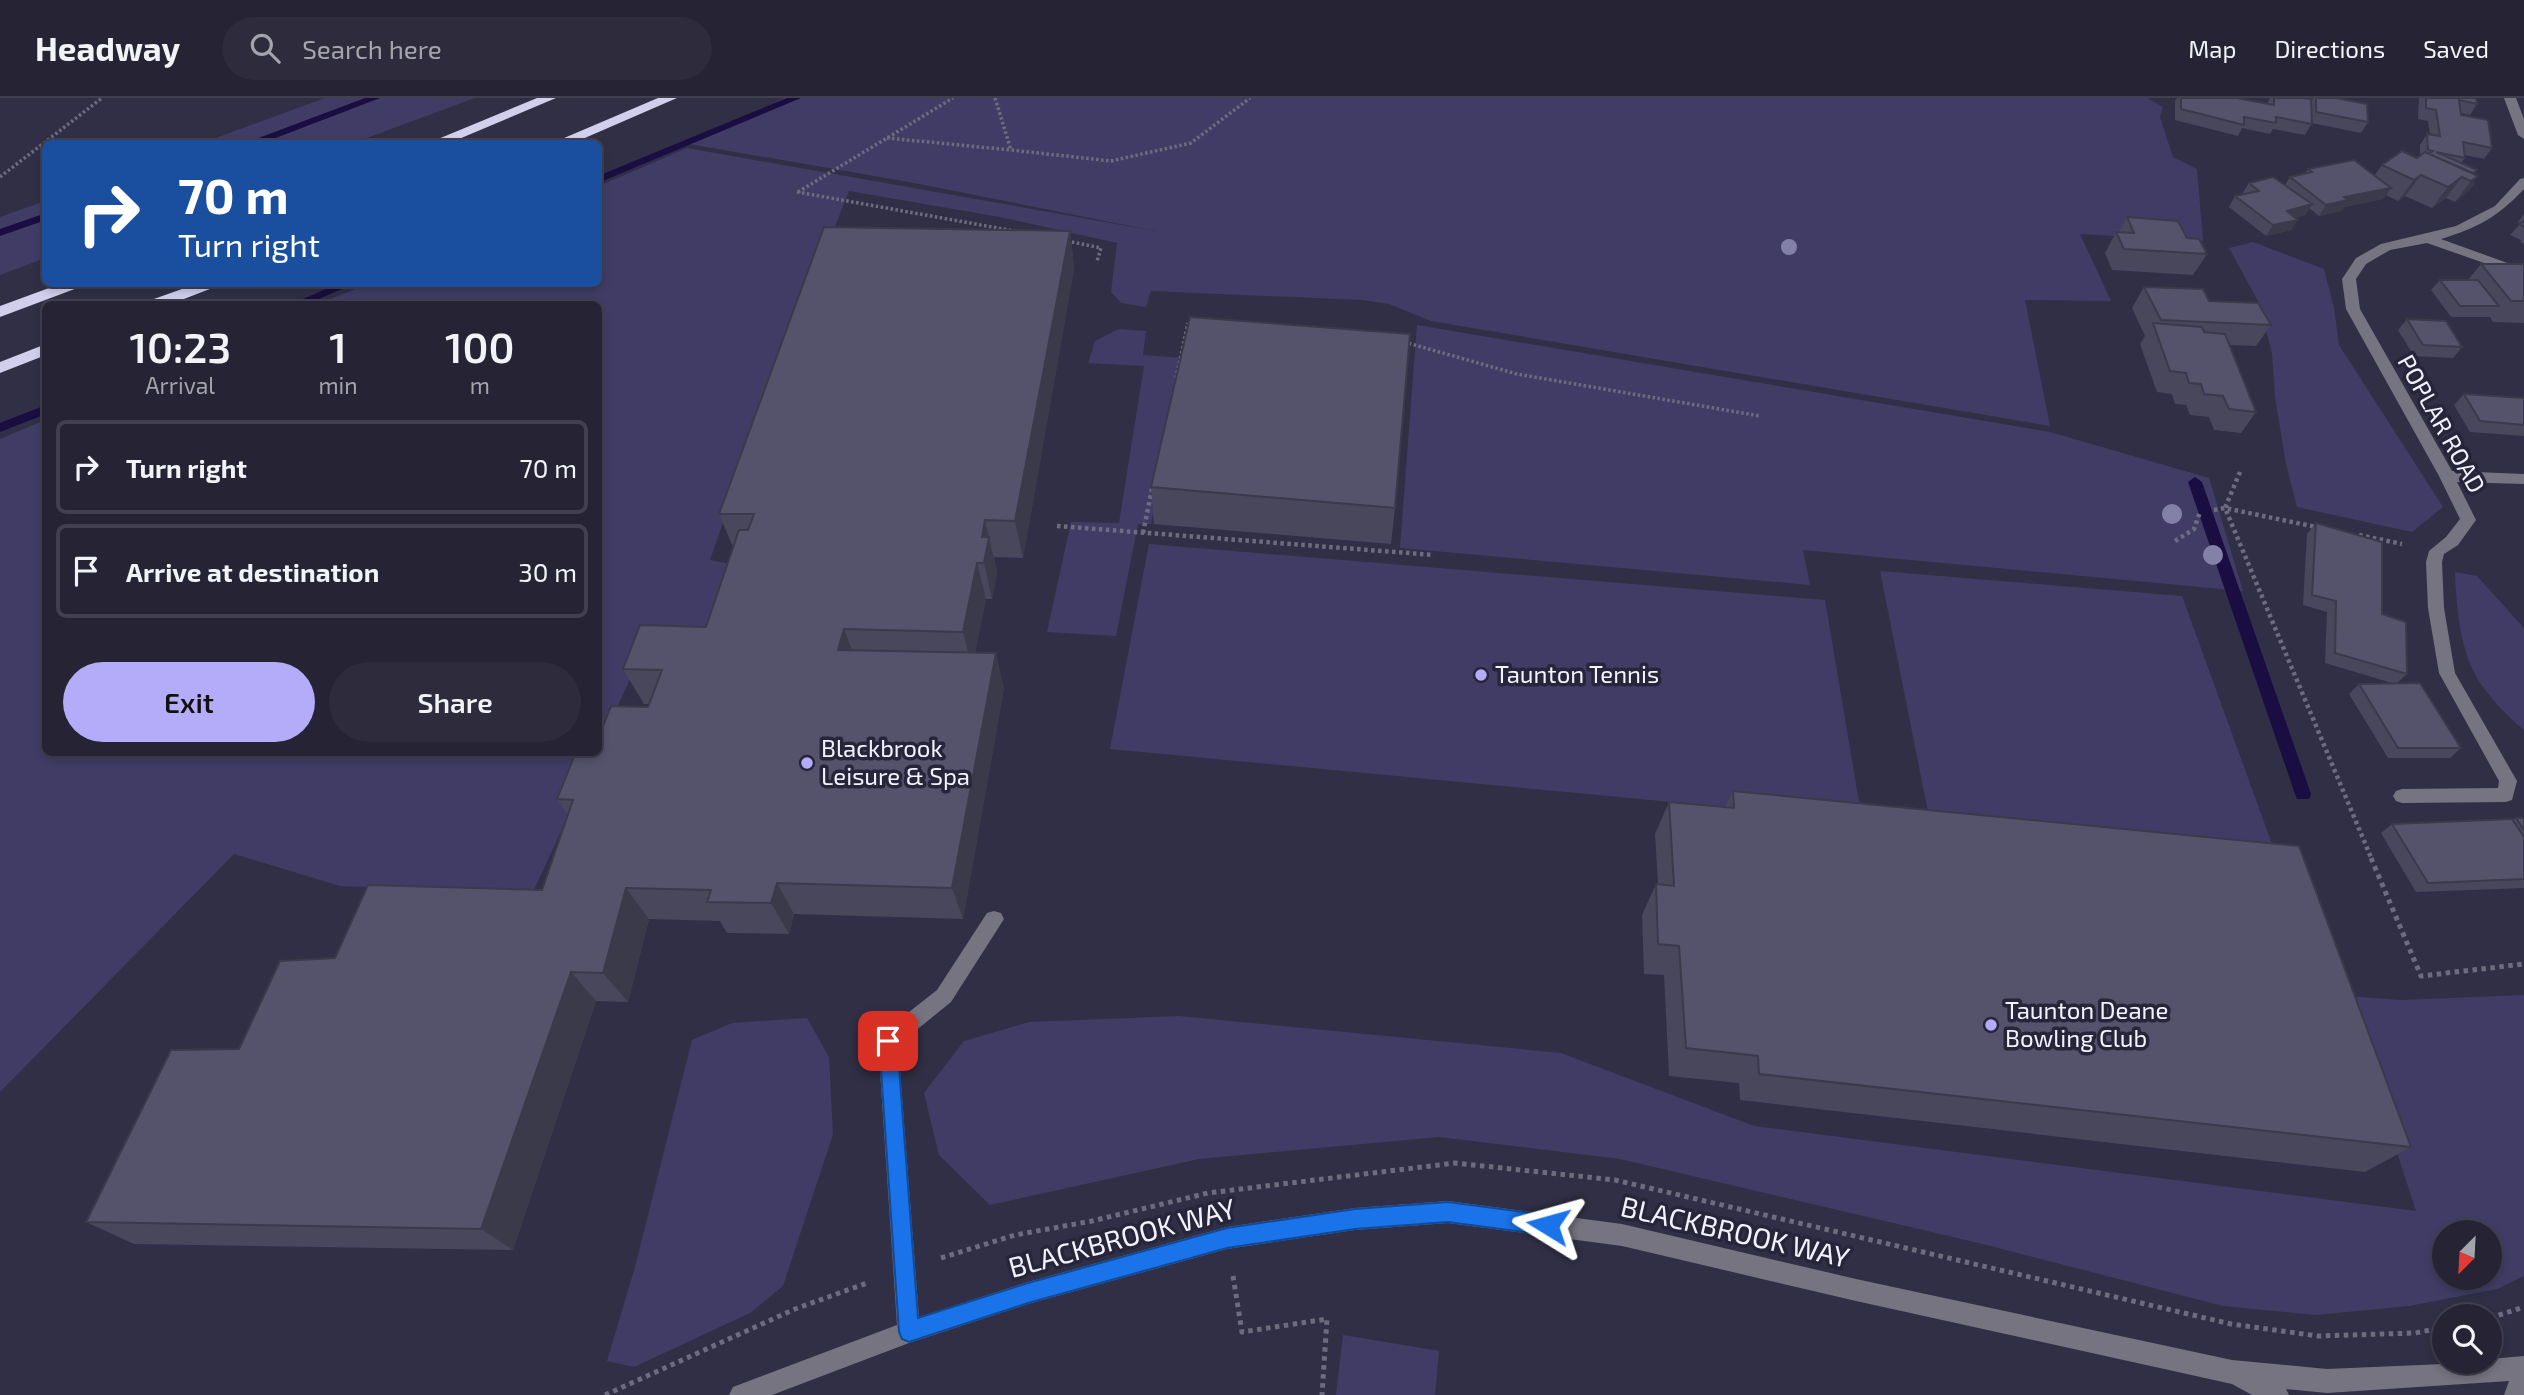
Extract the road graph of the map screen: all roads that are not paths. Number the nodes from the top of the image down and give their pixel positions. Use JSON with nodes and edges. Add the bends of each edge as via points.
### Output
{"nodes":[{"id":1,"x":549,"y":98,"type":"edge"},
{"id":2,"x":670,"y":98,"type":"edge"},
{"id":3,"x":2510,"y":98,"type":"edge"},
{"id":4,"x":2524,"y":135,"type":"edge"},
{"id":5,"x":443,"y":140,"type":"edge"},
{"id":6,"x":567,"y":140,"type":"edge"},
{"id":7,"x":2524,"y":182,"type":"edge"},
{"id":8,"x":2428,"y":239,"type":"junction"},
{"id":9,"x":2524,"y":273,"type":"edge"},
{"id":10,"x":66,"y":287,"type":"edge"},
{"id":11,"x":201,"y":287,"type":"edge"},
{"id":12,"x":165,"y":301,"type":"edge"},
{"id":13,"x":0,"y":312,"type":"edge"},
{"id":14,"x":42,"y":351,"type":"edge"},
{"id":15,"x":0,"y":368,"type":"edge"},
{"id":16,"x":2447,"y":476,"type":"junction"},
{"id":17,"x":2524,"y":479,"type":"edge"},
{"id":18,"x":2402,"y":796,"type":"dead end"},
{"id":19,"x":994,"y":919,"type":"dead end"},
{"id":20,"x":909,"y":1332,"type":"junction"},
{"id":21,"x":2524,"y":1370,"type":"edge"},
{"id":22,"x":2232,"y":1372,"type":"junction"},
{"id":23,"x":741,"y":1395,"type":"edge"},
{"id":24,"x":2277,"y":1395,"type":"edge"},
{"id":25,"x":2516,"y":1395,"type":"edge"}],
"edges":[{"from":1,"to":5,"type":"highway"},
{"from":2,"to":6,"type":"highway"},
{"from":3,"to":4,"type":"street"},
{"from":7,"to":8,"type":"street","name":"POPLAR ROAD","via":[[2499,209],[2461,229]]},
{"from":8,"to":9,"type":"street"},
{"from":8,"to":16,"type":"street","name":"POPLAR ROAD","via":[[2386,247],[2361,261],[2349,279],[2353,309]]},
{"from":10,"to":13,"type":"highway"},
{"from":11,"to":12,"type":"highway"},
{"from":14,"to":15,"type":"highway"},
{"from":16,"to":17,"type":"street"},
{"from":16,"to":18,"type":"street","name":"POPLAR ROAD","via":[[2468,520],[2452,541],[2437,551],[2434,562],[2447,673],[2508,781],[2506,795]]},
{"from":19,"to":20,"type":"street","via":[[944,996],[888,1041]]},
{"from":20,"to":22,"type":"street","name":"BLACKBROOK WAY","via":[[1028,1293],[1227,1238],[1355,1219],[1448,1212],[1622,1235]]},
{"from":20,"to":23,"type":"street","name":"BLACKBROOK WAY"},
{"from":21,"to":22,"type":"street","name":"BLACKBROOK WAY","via":[[2327,1381]]},
{"from":21,"to":25,"type":"street"},
{"from":22,"to":24,"type":"street","name":"BLACKBROOK WAY"}]}
